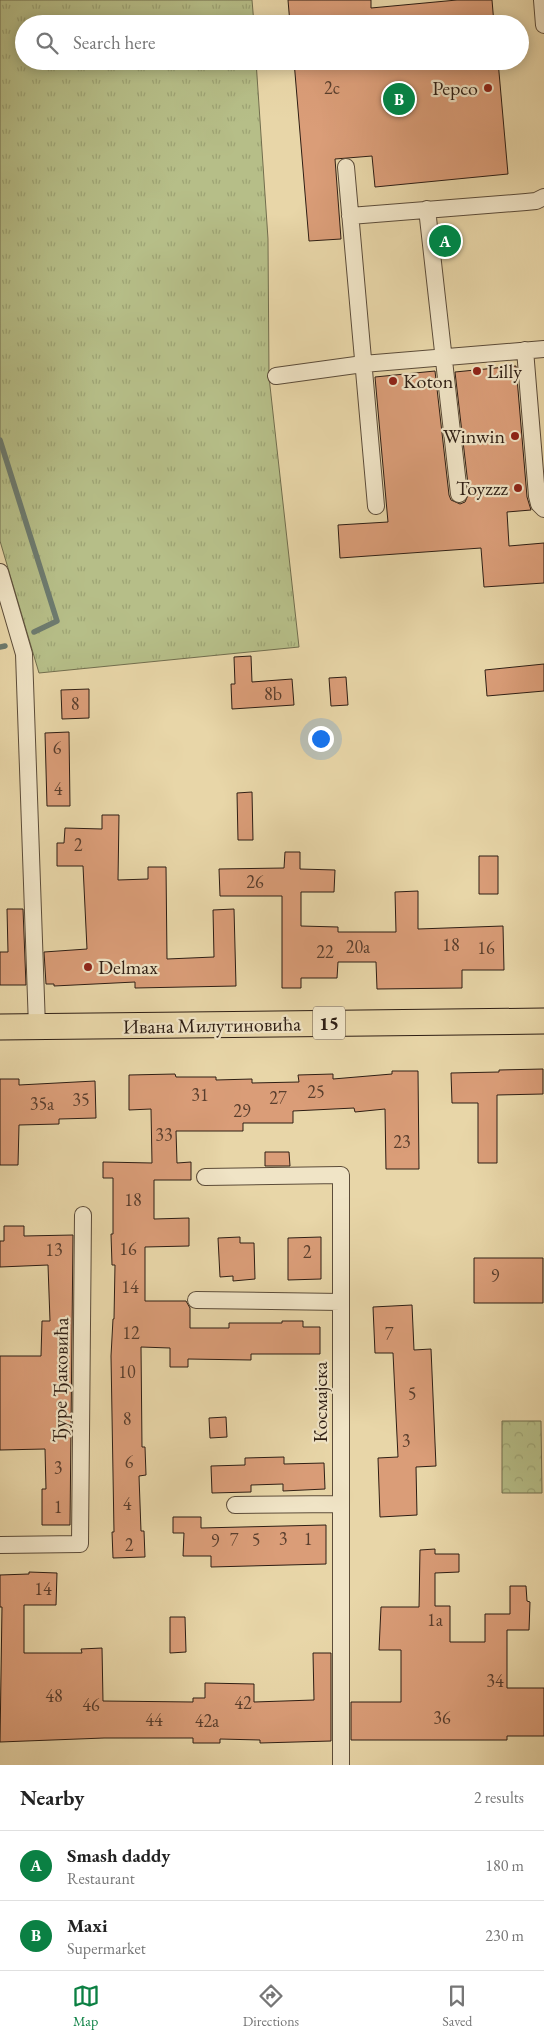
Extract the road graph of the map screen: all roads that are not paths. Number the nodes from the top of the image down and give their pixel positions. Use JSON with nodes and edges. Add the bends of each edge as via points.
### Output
{"nodes":[{"id":1,"x":542,"y":0,"type":"edge"},
{"id":2,"x":544,"y":25,"type":"edge"},
{"id":3,"x":346,"y":167,"type":"dead end"},
{"id":4,"x":544,"y":197,"type":"edge"},
{"id":5,"x":427,"y":209,"type":"junction"},
{"id":6,"x":350,"y":216,"type":"junction"},
{"id":7,"x":544,"y":349,"type":"edge"},
{"id":8,"x":525,"y":350,"type":"junction"},
{"id":9,"x":444,"y":357,"type":"junction"},
{"id":10,"x":363,"y":364,"type":"junction"},
{"id":11,"x":276,"y":376,"type":"dead end"},
{"id":12,"x":459,"y":494,"type":"dead end"},
{"id":13,"x":376,"y":506,"type":"dead end"},
{"id":14,"x":544,"y":509,"type":"edge"},
{"id":15,"x":0,"y":572,"type":"edge"},
{"id":16,"x":544,"y":1021,"type":"edge"},
{"id":17,"x":0,"y":1027,"type":"edge"},
{"id":18,"x":37,"y":1027,"type":"junction"},
{"id":19,"x":205,"y":1176,"type":"dead end"},
{"id":20,"x":84,"y":1215,"type":"dead end"},
{"id":21,"x":196,"y":1300,"type":"dead end"},
{"id":22,"x":341,"y":1302,"type":"junction"},
{"id":23,"x":341,"y":1504,"type":"junction"},
{"id":24,"x":235,"y":1505,"type":"dead end"},
{"id":25,"x":0,"y":1545,"type":"edge"},
{"id":26,"x":341,"y":1765,"type":"edge"}],
"edges":[{"from":1,"to":2,"type":"street"},
{"from":3,"to":6,"type":"street"},
{"from":4,"to":5,"type":"street","via":[[536,201]]},
{"from":5,"to":6,"type":"street"},
{"from":5,"to":9,"type":"street"},
{"from":6,"to":10,"type":"street"},
{"from":7,"to":8,"type":"street"},
{"from":8,"to":9,"type":"street"},
{"from":8,"to":14,"type":"street","via":[[537,496]]},
{"from":9,"to":10,"type":"street"},
{"from":9,"to":12,"type":"street"},
{"from":10,"to":11,"type":"street"},
{"from":10,"to":13,"type":"street"},
{"from":15,"to":18,"type":"street","via":[[24,654]]},
{"from":16,"to":18,"type":"main road","name":"Ивана Милутиновића","number":"15"},
{"from":17,"to":18,"type":"main road","name":"Ивана Милутиновића","number":"15"},
{"from":19,"to":22,"type":"street","name":"Космајска","via":[[342,1175]]},
{"from":20,"to":25,"type":"street","name":"Ђуре Ђаковића","via":[[80,1544]]},
{"from":21,"to":22,"type":"street"},
{"from":22,"to":23,"type":"street","name":"Космајска"},
{"from":23,"to":24,"type":"street"},
{"from":23,"to":26,"type":"street","name":"Космајска"}]}
